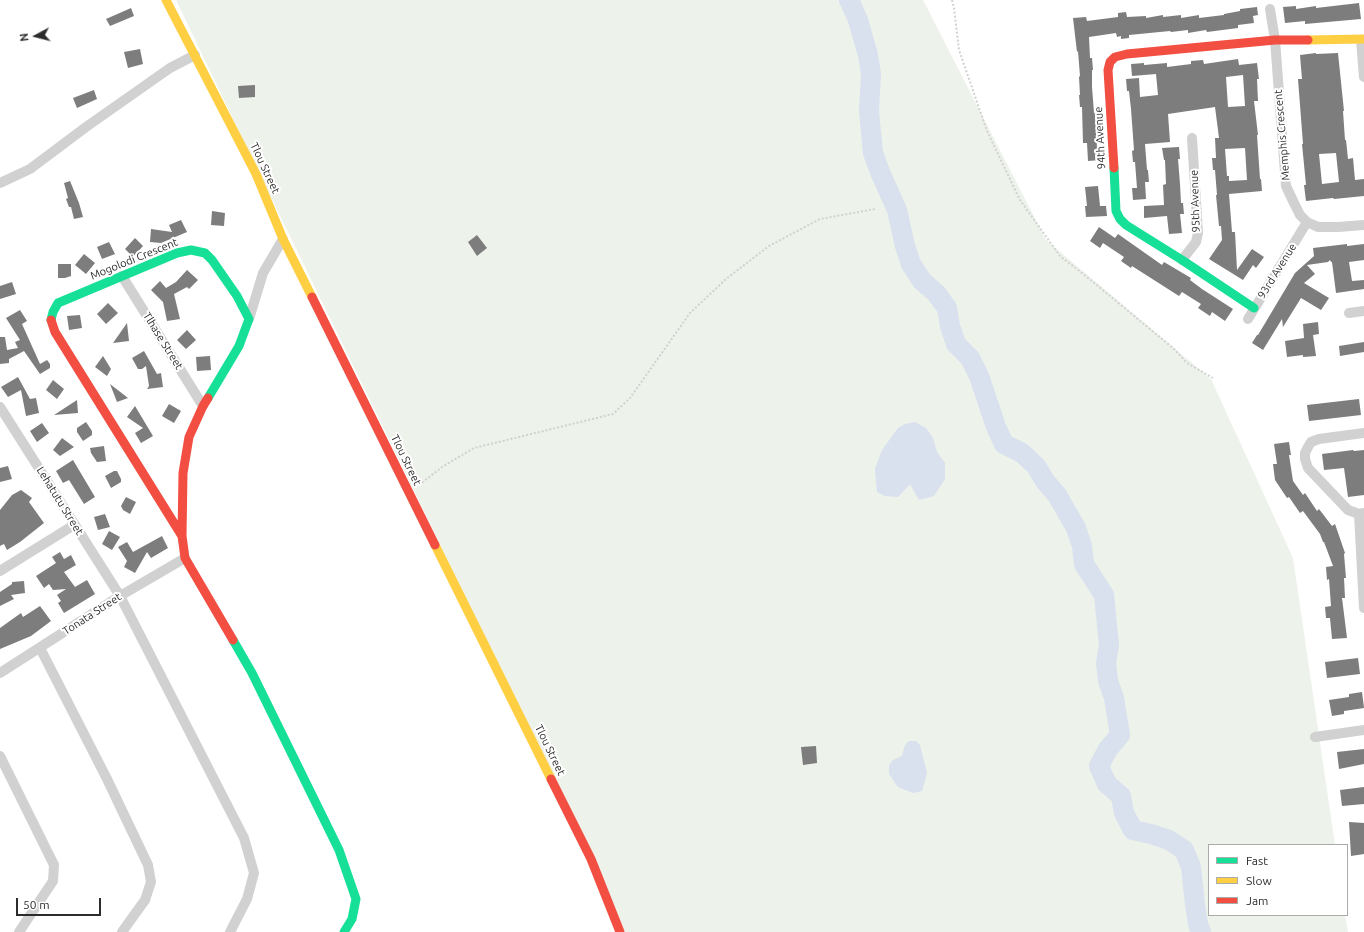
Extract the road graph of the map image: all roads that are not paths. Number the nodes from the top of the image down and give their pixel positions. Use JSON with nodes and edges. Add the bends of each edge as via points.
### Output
{"nodes":[{"id":1,"x":166,"y":0,"type":"edge"},
{"id":2,"x":1270,"y":9,"type":"dead end"},
{"id":3,"x":1363,"y":39,"type":"edge"},
{"id":4,"x":1275,"y":40,"type":"junction"},
{"id":5,"x":194,"y":55,"type":"junction"},
{"id":6,"x":1364,"y":77,"type":"edge"},
{"id":7,"x":1192,"y":138,"type":"dead end"},
{"id":8,"x":0,"y":183,"type":"edge"},
{"id":9,"x":1307,"y":222,"type":"junction"},
{"id":10,"x":1364,"y":225,"type":"edge"},
{"id":11,"x":283,"y":239,"type":"junction"},
{"id":12,"x":1182,"y":260,"type":"junction"},
{"id":13,"x":122,"y":276,"type":"junction"},
{"id":14,"x":1254,"y":308,"type":"junction"},
{"id":15,"x":1364,"y":311,"type":"edge"},
{"id":16,"x":1348,"y":313,"type":"dead end"},
{"id":17,"x":249,"y":319,"type":"junction"},
{"id":18,"x":1248,"y":319,"type":"dead end"},
{"id":19,"x":203,"y":406,"type":"junction"},
{"id":20,"x":0,"y":407,"type":"edge"},
{"id":21,"x":1364,"y":433,"type":"edge"},
{"id":22,"x":1362,"y":514,"type":"edge"},
{"id":23,"x":74,"y":525,"type":"junction"},
{"id":24,"x":182,"y":536,"type":"junction"},
{"id":25,"x":185,"y":558,"type":"junction"},
{"id":26,"x":0,"y":572,"type":"edge"},
{"id":27,"x":120,"y":596,"type":"junction"},
{"id":28,"x":1364,"y":608,"type":"edge"},
{"id":29,"x":40,"y":648,"type":"junction"},
{"id":30,"x":0,"y":673,"type":"edge"},
{"id":31,"x":1364,"y":730,"type":"edge"},
{"id":32,"x":1315,"y":737,"type":"dead end"},
{"id":33,"x":0,"y":756,"type":"edge"},
{"id":34,"x":19,"y":932,"type":"edge"},
{"id":35,"x":122,"y":932,"type":"edge"},
{"id":36,"x":230,"y":932,"type":"edge"},
{"id":37,"x":344,"y":932,"type":"edge"},
{"id":38,"x":620,"y":932,"type":"edge"}],
"edges":[{"from":1,"to":5,"type":"street","name":"Tlou Street"},
{"from":2,"to":4,"type":"street","name":"Memphis Crescent"},
{"from":3,"to":4,"type":"street"},
{"from":3,"to":6,"type":"street"},
{"from":4,"to":9,"type":"street","name":"Memphis Crescent","via":[[1286,186],[1300,215]]},
{"from":4,"to":12,"type":"street","name":"94th Avenue","via":[[1127,54],[1115,57],[1110,62],[1108,70],[1116,211],[1126,225]]},
{"from":5,"to":8,"type":"street","via":[[170,68],[30,169]]},
{"from":5,"to":11,"type":"street","name":"Tlou Street","via":[[256,174]]},
{"from":7,"to":12,"type":"street","name":"95th Avenue","via":[[1198,233],[1196,242]]},
{"from":9,"to":10,"type":"street","via":[[1318,227]]},
{"from":9,"to":14,"type":"street","name":"93rd Avenue"},
{"from":11,"to":17,"type":"street","via":[[263,273]]},
{"from":11,"to":38,"type":"street","name":"Tlou Street","via":[[591,859]]},
{"from":12,"to":14,"type":"street","name":"94th Avenue"},
{"from":13,"to":17,"type":"street","name":"Mogolodi Crescent","via":[[177,253],[191,250],[205,253],[237,296]]},
{"from":13,"to":19,"type":"street","name":"Tlhase Street"},
{"from":13,"to":24,"type":"street","name":"Mogolodi Crescent","via":[[58,303],[51,320],[54,332]]},
{"from":14,"to":18,"type":"street","name":"93rd Avenue"},
{"from":15,"to":16,"type":"street"},
{"from":17,"to":19,"type":"street","name":"Mogolodi Crescent","via":[[239,346]]},
{"from":19,"to":24,"type":"street","name":"Mogolodi Crescent","via":[[189,437],[183,473]]},
{"from":20,"to":23,"type":"street","name":"Lehatutu Street"},
{"from":21,"to":22,"type":"street","via":[[1319,439],[1311,442],[1305,453],[1308,468],[1348,510]]},
{"from":22,"to":28,"type":"street"},
{"from":23,"to":26,"type":"street"},
{"from":23,"to":27,"type":"street","name":"Lehatutu Street"},
{"from":24,"to":25,"type":"street","name":"Mogolodi Crescent"},
{"from":25,"to":27,"type":"street","name":"Tonata Street"},
{"from":25,"to":37,"type":"street","via":[[252,673],[339,850],[356,898],[352,919]]},
{"from":27,"to":29,"type":"street","name":"Tonata Street"},
{"from":27,"to":36,"type":"street","name":"Lehatutu Street","via":[[244,838],[254,873],[247,899]]},
{"from":29,"to":30,"type":"street","name":"Tonata Street"},
{"from":29,"to":35,"type":"street","via":[[148,865],[151,882],[145,900]]},
{"from":31,"to":32,"type":"street"},
{"from":33,"to":34,"type":"street","via":[[54,865],[53,881]]}]}
